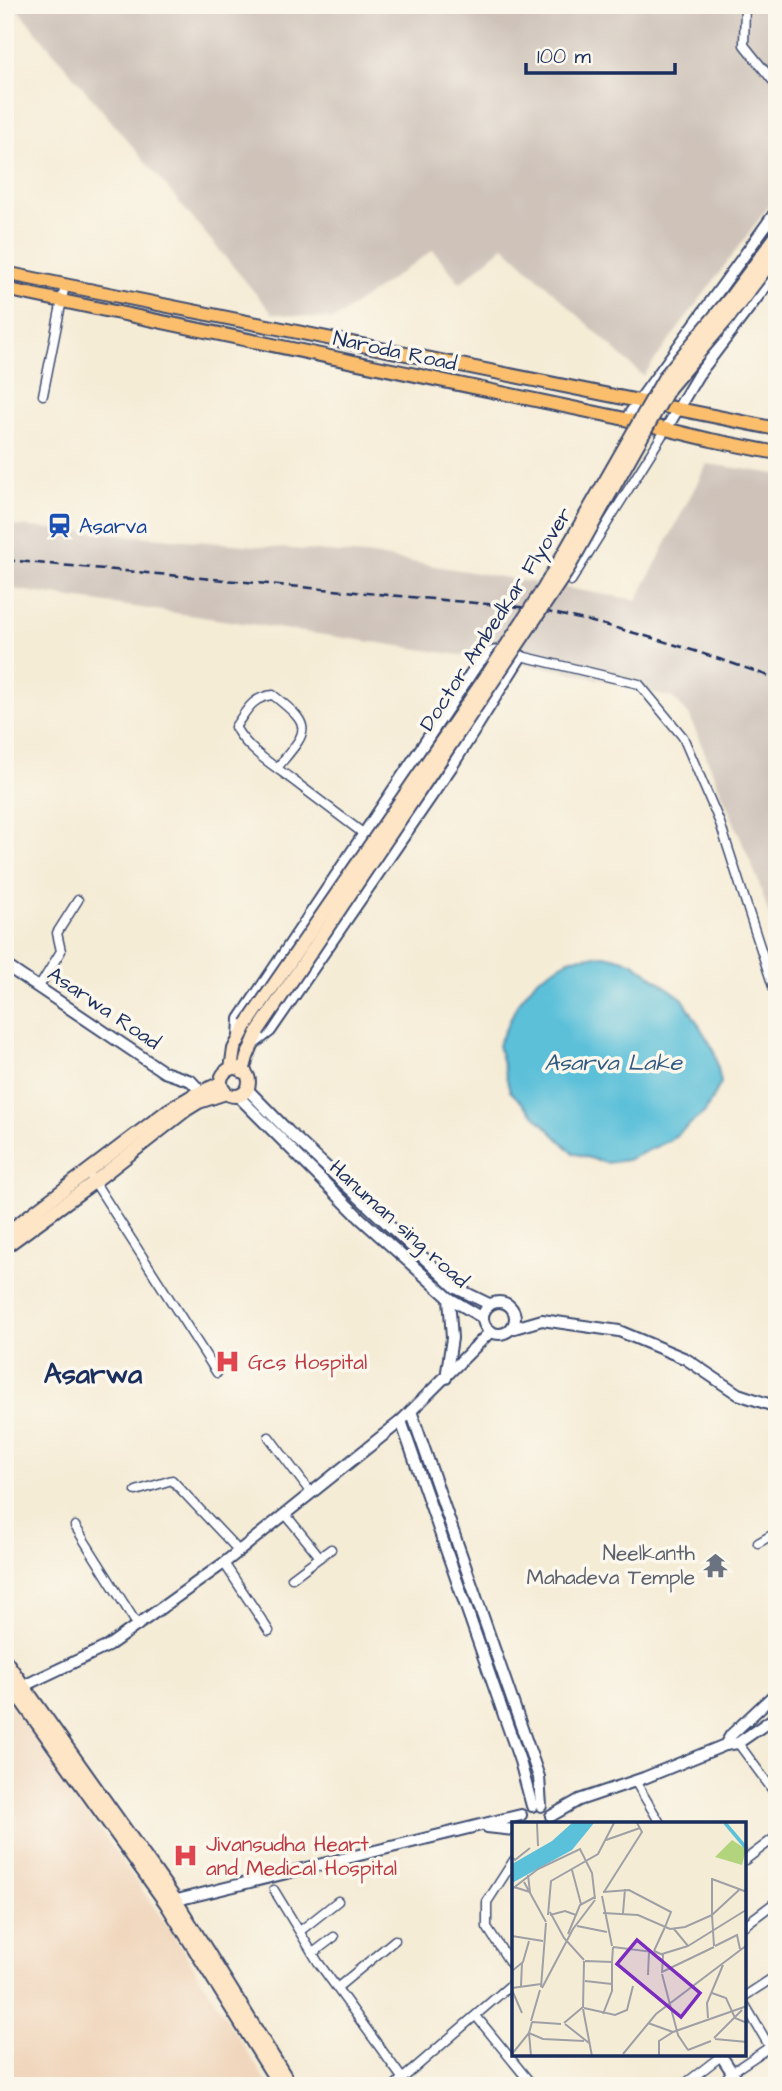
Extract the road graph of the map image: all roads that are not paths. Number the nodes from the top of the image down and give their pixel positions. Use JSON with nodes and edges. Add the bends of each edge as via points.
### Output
{"nodes":[{"id":1,"x":745,"y":5,"type":"edge"},
{"id":2,"x":777,"y":86,"type":"edge"},
{"id":3,"x":777,"y":210,"type":"edge"},
{"id":4,"x":777,"y":235,"type":"edge"},
{"id":5,"x":777,"y":254,"type":"edge"},
{"id":6,"x":777,"y":271,"type":"edge"},
{"id":7,"x":5,"y":273,"type":"edge"},
{"id":8,"x":65,"y":285,"type":"junction"},
{"id":9,"x":5,"y":289,"type":"edge"},
{"id":10,"x":62,"y":301,"type":"junction"},
{"id":11,"x":43,"y":395,"type":"dead end"},
{"id":12,"x":638,"y":402,"type":"junction"},
{"id":13,"x":677,"y":409,"type":"junction"},
{"id":14,"x":626,"y":419,"type":"junction"},
{"id":15,"x":666,"y":429,"type":"junction"},
{"id":16,"x":777,"y":429,"type":"edge"},
{"id":17,"x":777,"y":453,"type":"edge"},
{"id":18,"x":571,"y":582,"type":"dead end"},
{"id":19,"x":521,"y":656,"type":"junction"},
{"id":20,"x":277,"y":768,"type":"junction"},
{"id":21,"x":364,"y":834,"type":"junction"},
{"id":22,"x":78,"y":900,"type":"dead end"},
{"id":23,"x":5,"y":965,"type":"edge"},
{"id":24,"x":39,"y":987,"type":"junction"},
{"id":25,"x":777,"y":999,"type":"edge"},
{"id":26,"x":253,"y":1028,"type":"junction"},
{"id":27,"x":239,"y":1037,"type":"junction"},
{"id":28,"x":252,"y":1044,"type":"junction"},
{"id":29,"x":237,"y":1070,"type":"junction"},
{"id":30,"x":233,"y":1090,"type":"junction"},
{"id":31,"x":201,"y":1097,"type":"junction"},
{"id":32,"x":91,"y":1177,"type":"junction"},
{"id":33,"x":349,"y":1188,"type":"junction"},
{"id":34,"x":340,"y":1198,"type":"junction"},
{"id":35,"x":5,"y":1234,"type":"edge"},
{"id":36,"x":5,"y":1247,"type":"edge"},
{"id":37,"x":449,"y":1298,"type":"junction"},
{"id":38,"x":489,"y":1304,"type":"junction"},
{"id":39,"x":513,"y":1309,"type":"junction"},
{"id":40,"x":483,"y":1318,"type":"junction"},
{"id":41,"x":542,"y":1320,"type":"junction"},
{"id":42,"x":511,"y":1329,"type":"junction"},
{"id":43,"x":491,"y":1331,"type":"junction"},
{"id":44,"x":216,"y":1373,"type":"dead end"},
{"id":45,"x":446,"y":1378,"type":"junction"},
{"id":46,"x":777,"y":1407,"type":"edge"},
{"id":47,"x":411,"y":1411,"type":"junction"},
{"id":48,"x":401,"y":1421,"type":"junction"},
{"id":49,"x":269,"y":1437,"type":"dead end"},
{"id":50,"x":136,"y":1491,"type":"dead end"},
{"id":51,"x":311,"y":1493,"type":"junction"},
{"id":52,"x":286,"y":1515,"type":"junction"},
{"id":53,"x":75,"y":1526,"type":"dead end"},
{"id":54,"x":777,"y":1532,"type":"edge"},
{"id":55,"x":758,"y":1543,"type":"dead end"},
{"id":56,"x":331,"y":1549,"type":"dead end"},
{"id":57,"x":239,"y":1550,"type":"junction"},
{"id":58,"x":320,"y":1557,"type":"junction"},
{"id":59,"x":224,"y":1563,"type":"junction"},
{"id":60,"x":292,"y":1578,"type":"dead end"},
{"id":61,"x":138,"y":1626,"type":"junction"},
{"id":62,"x":269,"y":1631,"type":"dead end"},
{"id":63,"x":5,"y":1660,"type":"edge"},
{"id":64,"x":5,"y":1678,"type":"edge"},
{"id":65,"x":19,"y":1688,"type":"junction"},
{"id":66,"x":777,"y":1692,"type":"edge"},
{"id":67,"x":777,"y":1716,"type":"edge"},
{"id":68,"x":738,"y":1744,"type":"junction"},
{"id":69,"x":726,"y":1745,"type":"junction"},
{"id":70,"x":635,"y":1781,"type":"junction"},
{"id":71,"x":777,"y":1796,"type":"edge"},
{"id":72,"x":536,"y":1806,"type":"junction"},
{"id":73,"x":520,"y":1819,"type":"edge"},
{"id":74,"x":551,"y":1820,"type":"edge"},
{"id":75,"x":659,"y":1822,"type":"edge"},
{"id":76,"x":481,"y":1826,"type":"junction"},
{"id":77,"x":512,"y":1830,"type":"edge"},
{"id":78,"x":777,"y":1836,"type":"edge"},
{"id":79,"x":747,"y":1858,"type":"edge"},
{"id":80,"x":512,"y":1863,"type":"edge"},
{"id":81,"x":274,"y":1890,"type":"dead end"},
{"id":82,"x":338,"y":1901,"type":"dead end"},
{"id":83,"x":777,"y":1901,"type":"edge"},
{"id":84,"x":171,"y":1902,"type":"junction"},
{"id":85,"x":747,"y":1924,"type":"edge"},
{"id":86,"x":300,"y":1931,"type":"junction"},
{"id":87,"x":334,"y":1937,"type":"dead end"},
{"id":88,"x":395,"y":1940,"type":"dead end"},
{"id":89,"x":313,"y":1953,"type":"junction"},
{"id":90,"x":512,"y":1966,"type":"edge"},
{"id":91,"x":777,"y":1975,"type":"edge"},
{"id":92,"x":512,"y":1984,"type":"edge"},
{"id":93,"x":338,"y":1987,"type":"junction"},
{"id":94,"x":747,"y":1995,"type":"edge"},
{"id":95,"x":747,"y":2008,"type":"edge"},
{"id":96,"x":476,"y":2016,"type":"junction"},
{"id":97,"x":773,"y":2044,"type":"edge"},
{"id":98,"x":720,"y":2056,"type":"edge"},
{"id":99,"x":722,"y":2056,"type":"edge"},
{"id":100,"x":777,"y":2059,"type":"edge"},
{"id":101,"x":732,"y":2072,"type":"junction"},
{"id":102,"x":402,"y":2078,"type":"junction"},
{"id":103,"x":280,"y":2086,"type":"edge"},
{"id":104,"x":291,"y":2086,"type":"edge"},
{"id":105,"x":394,"y":2086,"type":"edge"},
{"id":106,"x":533,"y":2086,"type":"edge"},
{"id":107,"x":682,"y":2086,"type":"edge"},
{"id":108,"x":719,"y":2086,"type":"edge"},
{"id":109,"x":741,"y":2086,"type":"edge"}],
"edges":[{"from":1,"to":2,"type":"street","via":[[744,45]]},
{"from":3,"to":12,"type":"street"},
{"from":4,"to":26,"type":"main road","name":"Doctor Ambedkar Flyover","bridge":true,"via":[[666,375],[544,588]]},
{"from":5,"to":26,"type":"main road","name":"Doctor Ambedkar Flyover","bridge":true,"via":[[669,388],[565,574]]},
{"from":6,"to":13,"type":"street"},
{"from":7,"to":8,"type":"main road","name":"Naroda Road"},
{"from":8,"to":10,"type":"street"},
{"from":8,"to":12,"type":"main road","name":"Naroda Road"},
{"from":9,"to":10,"type":"main road","name":"Naroda Road"},
{"from":10,"to":11,"type":"street"},
{"from":10,"to":14,"type":"main road","name":"Naroda Road"},
{"from":12,"to":13,"type":"main road","name":"Naroda Road"},
{"from":12,"to":14,"type":"street"},
{"from":13,"to":15,"type":"street"},
{"from":13,"to":16,"type":"main road","name":"Naroda Road"},
{"from":14,"to":15,"type":"main road","name":"Naroda Road"},
{"from":15,"to":17,"type":"main road","name":"Naroda Road"},
{"from":15,"to":18,"type":"street"},
{"from":19,"to":21,"type":"street","via":[[494,650],[486,653]]},
{"from":19,"to":25,"type":"street","via":[[639,684],[683,737],[720,823]]},
{"from":19,"to":28,"type":"street","via":[[452,766],[270,1031]]},
{"from":20,"to":20,"type":"street","via":[[241,738],[235,727],[261,696],[274,695],[303,724],[303,737]]},
{"from":20,"to":21,"type":"street"},
{"from":21,"to":27,"type":"street","via":[[240,1019]]},
{"from":22,"to":24,"type":"street","via":[[57,933],[61,951]]},
{"from":23,"to":24,"type":"street","name":"Asarwa Road"},
{"from":24,"to":31,"type":"street","name":"Asarwa Road","via":[[164,1072],[183,1079],[186,1087]]},
{"from":26,"to":27,"type":"main road"},
{"from":26,"to":28,"type":"main road"},
{"from":27,"to":29,"type":"main road","via":[[234,1049]]},
{"from":28,"to":29,"type":"main road"},
{"from":29,"to":30,"type":"main road","via":[[223,1075]]},
{"from":29,"to":30,"type":"main road","via":[[248,1082]]},
{"from":30,"to":31,"type":"main road"},
{"from":30,"to":33,"type":"street"},
{"from":30,"to":34,"type":"street","name":"Hanuman sing road"},
{"from":31,"to":32,"type":"main road","via":[[167,1111]]},
{"from":32,"to":35,"type":"main road"},
{"from":32,"to":36,"type":"main road"},
{"from":32,"to":44,"type":"street"},
{"from":33,"to":34,"type":"street"},
{"from":33,"to":38,"type":"street","via":[[456,1288]]},
{"from":34,"to":37,"type":"street","name":"Hanuman sing road"},
{"from":37,"to":40,"type":"street","name":"Hanuman sing road"},
{"from":37,"to":45,"type":"street","via":[[452,1338]]},
{"from":38,"to":39,"type":"street","via":[[499,1301]]},
{"from":38,"to":40,"type":"street"},
{"from":39,"to":41,"type":"street"},
{"from":39,"to":42,"type":"street"},
{"from":40,"to":43,"type":"street"},
{"from":41,"to":42,"type":"street"},
{"from":41,"to":46,"type":"street","via":[[619,1331],[652,1343],[686,1359],[738,1394]]},
{"from":42,"to":43,"type":"street","via":[[501,1334]]},
{"from":43,"to":45,"type":"street"},
{"from":45,"to":47,"type":"street"},
{"from":47,"to":48,"type":"street"},
{"from":47,"to":72,"type":"street","via":[[539,1777]]},
{"from":48,"to":51,"type":"street"},
{"from":48,"to":72,"type":"street"},
{"from":49,"to":51,"type":"street"},
{"from":50,"to":57,"type":"street","via":[[172,1480]]},
{"from":51,"to":52,"type":"street"},
{"from":52,"to":57,"type":"street"},
{"from":52,"to":58,"type":"street"},
{"from":53,"to":61,"type":"street"},
{"from":54,"to":55,"type":"street"},
{"from":56,"to":58,"type":"street"},
{"from":57,"to":59,"type":"street"},
{"from":58,"to":60,"type":"street"},
{"from":59,"to":61,"type":"street"},
{"from":59,"to":62,"type":"street"},
{"from":61,"to":65,"type":"street","via":[[108,1646]]},
{"from":63,"to":65,"type":"main road"},
{"from":64,"to":65,"type":"main road"},
{"from":65,"to":84,"type":"main road"},
{"from":66,"to":69,"type":"street"},
{"from":67,"to":68,"type":"street"},
{"from":68,"to":69,"type":"street"},
{"from":68,"to":71,"type":"street"},
{"from":69,"to":70,"type":"street"},
{"from":70,"to":74,"type":"street","via":[[579,1800]]},
{"from":70,"to":75,"type":"street"},
{"from":72,"to":73,"type":"street"},
{"from":72,"to":74,"type":"street"},
{"from":73,"to":76,"type":"street"},
{"from":76,"to":77,"type":"street"},
{"from":76,"to":84,"type":"street"},
{"from":78,"to":79,"type":"street"},
{"from":80,"to":90,"type":"street","via":[[487,1902],[486,1927]]},
{"from":81,"to":86,"type":"street"},
{"from":82,"to":86,"type":"street"},
{"from":83,"to":85,"type":"street"},
{"from":84,"to":103,"type":"main road"},
{"from":84,"to":104,"type":"main road"},
{"from":86,"to":89,"type":"street"},
{"from":87,"to":89,"type":"street"},
{"from":88,"to":93,"type":"street"},
{"from":89,"to":93,"type":"street"},
{"from":91,"to":94,"type":"street"},
{"from":92,"to":96,"type":"street"},
{"from":93,"to":102,"type":"street"},
{"from":95,"to":97,"type":"street"},
{"from":96,"to":102,"type":"street"},
{"from":96,"to":106,"type":"street"},
{"from":97,"to":100,"type":"street"},
{"from":97,"to":101,"type":"street"},
{"from":98,"to":107,"type":"street"},
{"from":99,"to":101,"type":"street"},
{"from":101,"to":108,"type":"street"},
{"from":101,"to":109,"type":"street"},
{"from":102,"to":105,"type":"street"}]}
